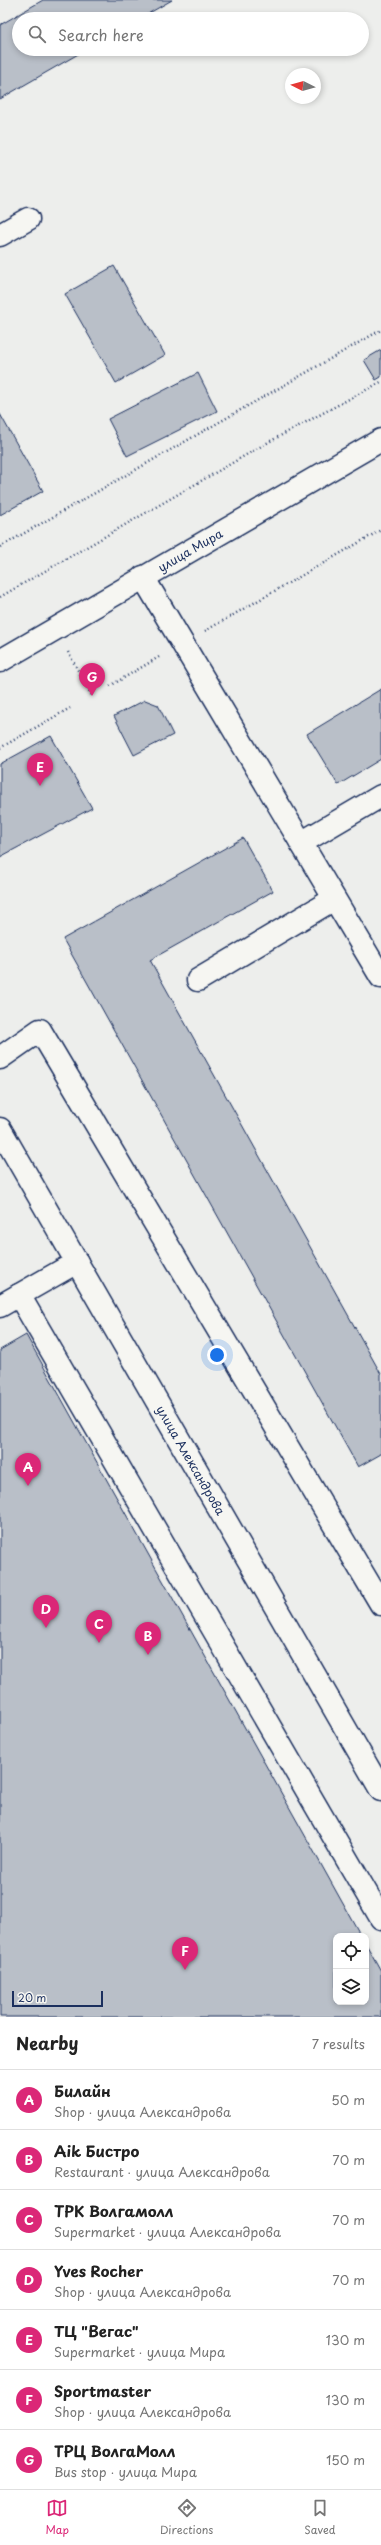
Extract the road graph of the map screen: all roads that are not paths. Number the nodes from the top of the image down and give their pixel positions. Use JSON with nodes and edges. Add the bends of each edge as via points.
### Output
{"nodes":[{"id":1,"x":28,"y":219,"type":"dead end"},
{"id":2,"x":0,"y":235,"type":"edge"},
{"id":3,"x":381,"y":440,"type":"edge"},
{"id":4,"x":143,"y":577,"type":"junction"},
{"id":5,"x":0,"y":661,"type":"edge"},
{"id":6,"x":381,"y":796,"type":"edge"},
{"id":7,"x":301,"y":843,"type":"junction"},
{"id":8,"x":334,"y":899,"type":"junction"},
{"id":9,"x":381,"y":976,"type":"edge"},
{"id":10,"x":198,"y":980,"type":"dead end"},
{"id":11,"x":0,"y":1058,"type":"edge"},
{"id":12,"x":0,"y":1129,"type":"edge"},
{"id":13,"x":77,"y":1262,"type":"junction"},
{"id":14,"x":20,"y":1295,"type":"junction"},
{"id":15,"x":0,"y":1306,"type":"edge"},
{"id":16,"x":381,"y":1604,"type":"edge"},
{"id":17,"x":375,"y":1766,"type":"edge"},
{"id":18,"x":381,"y":1790,"type":"edge"},
{"id":19,"x":381,"y":1918,"type":"edge"}],
"edges":[{"from":1,"to":2,"type":"street"},
{"from":3,"to":4,"type":"street","name":"улица Мира"},
{"from":4,"to":5,"type":"street","name":"улица Мира"},
{"from":4,"to":7,"type":"street"},
{"from":6,"to":7,"type":"street"},
{"from":7,"to":8,"type":"street"},
{"from":8,"to":9,"type":"street"},
{"from":8,"to":10,"type":"street"},
{"from":11,"to":16,"type":"street","via":[[40,1030]]},
{"from":12,"to":13,"type":"street","name":"улица Александрова"},
{"from":13,"to":14,"type":"street"},
{"from":13,"to":17,"type":"street","name":"улица Александрова"},
{"from":14,"to":15,"type":"street"},
{"from":14,"to":19,"type":"street"},
{"from":17,"to":18,"type":"street","name":"улица Александрова"}]}
